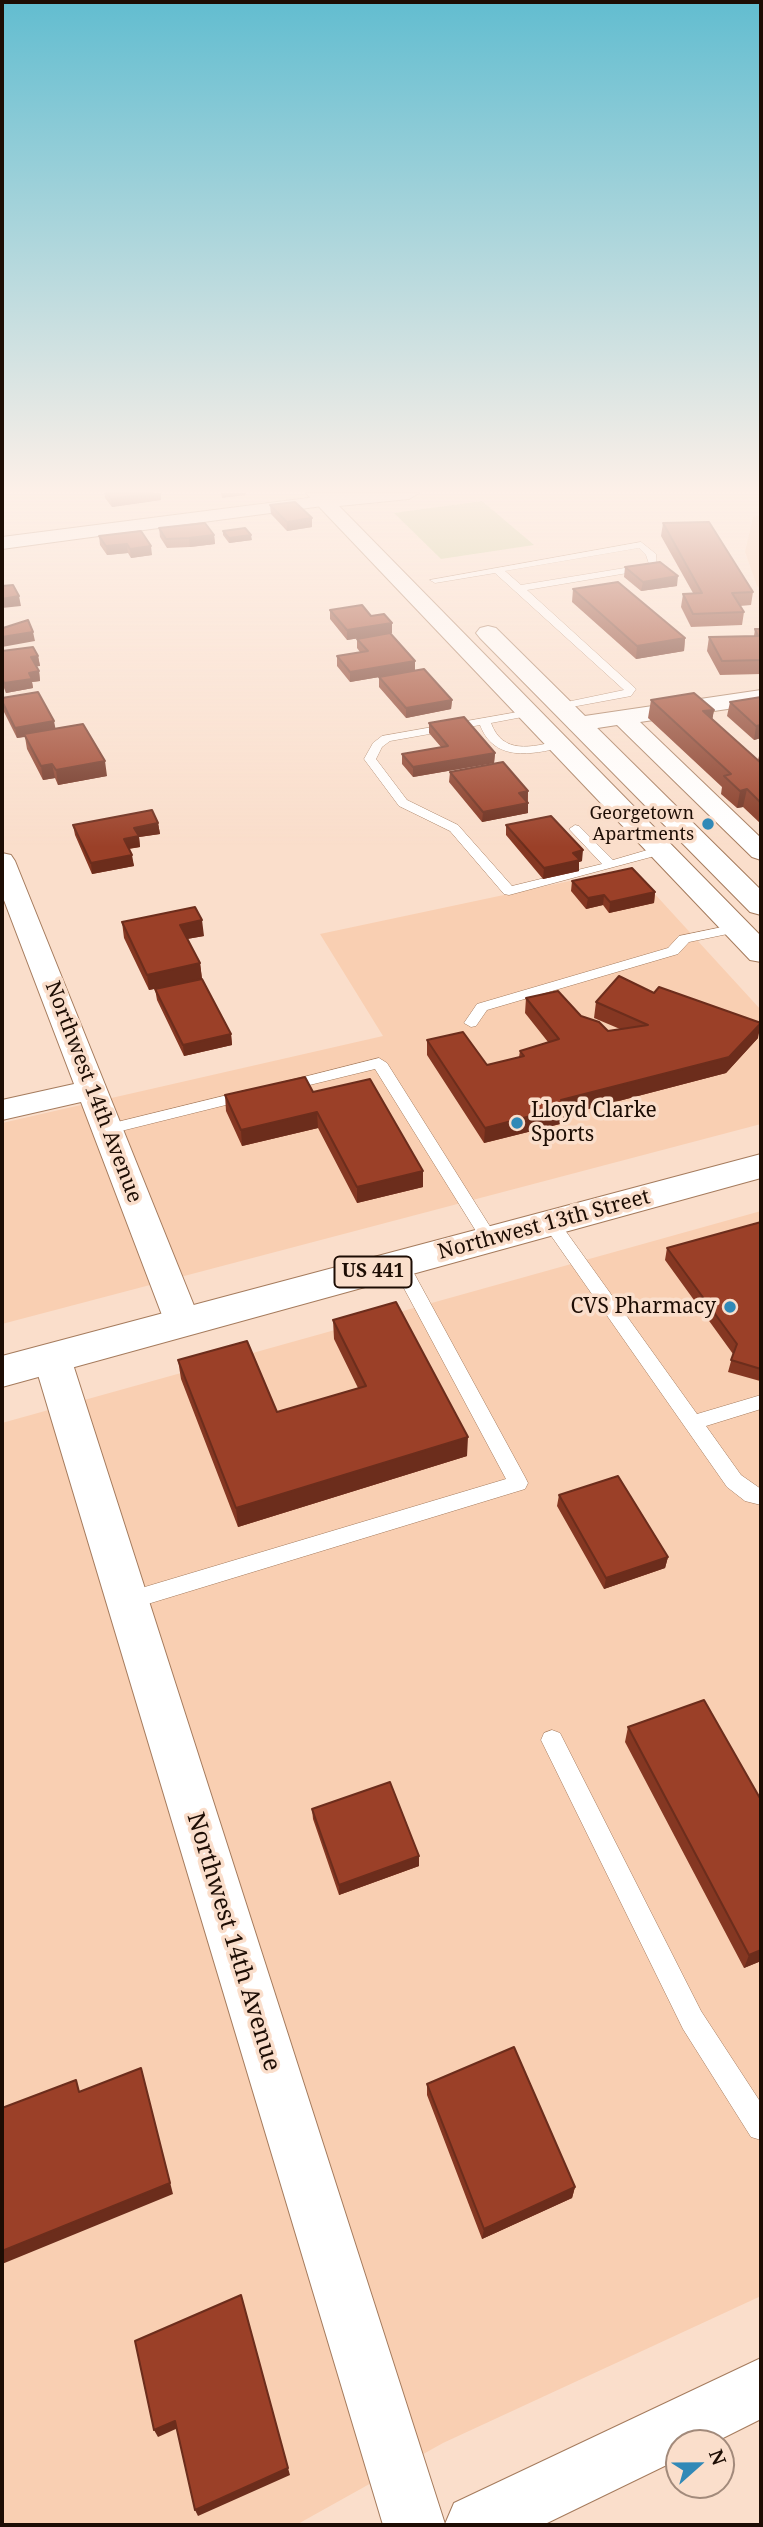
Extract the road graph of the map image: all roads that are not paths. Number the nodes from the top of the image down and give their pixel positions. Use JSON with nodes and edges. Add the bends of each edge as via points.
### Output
{"nodes":[{"id":1,"x":431,"y":611,"type":"edge"},
{"id":2,"x":544,"y":611,"type":"edge"},
{"id":3,"x":450,"y":631,"type":"junction"},
{"id":4,"x":761,"y":697,"type":"edge"},
{"id":5,"x":569,"y":715,"type":"junction"},
{"id":6,"x":623,"y":718,"type":"junction"},
{"id":7,"x":484,"y":721,"type":"junction"},
{"id":8,"x":544,"y":728,"type":"junction"},
{"id":9,"x":575,"y":830,"type":"dead end"},
{"id":10,"x":661,"y":850,"type":"junction"},
{"id":11,"x":761,"y":852,"type":"edge"},
{"id":12,"x":2,"y":861,"type":"edge"},
{"id":13,"x":610,"y":865,"type":"junction"},
{"id":14,"x":761,"y":906,"type":"edge"},
{"id":15,"x":737,"y":928,"type":"junction"},
{"id":16,"x":761,"y":953,"type":"edge"},
{"id":17,"x":471,"y":1023,"type":"dead end"},
{"id":18,"x":93,"y":1089,"type":"junction"},
{"id":19,"x":2,"y":1110,"type":"edge"},
{"id":20,"x":108,"y":1129,"type":"junction"},
{"id":21,"x":761,"y":1166,"type":"edge"},
{"id":22,"x":551,"y":1223,"type":"junction"},
{"id":23,"x":491,"y":1240,"type":"junction"},
{"id":24,"x":400,"y":1264,"type":"junction"},
{"id":25,"x":183,"y":1323,"type":"junction"},
{"id":26,"x":52,"y":1358,"type":"junction"},
{"id":27,"x":2,"y":1371,"type":"edge"},
{"id":28,"x":761,"y":1402,"type":"edge"},
{"id":29,"x":692,"y":1423,"type":"junction"},
{"id":30,"x":761,"y":1497,"type":"edge"},
{"id":31,"x":128,"y":1601,"type":"junction"},
{"id":32,"x":552,"y":1740,"type":"dead end"},
{"id":33,"x":761,"y":2127,"type":"edge"},
{"id":34,"x":761,"y":2388,"type":"edge"},
{"id":35,"x":414,"y":2525,"type":"edge"},
{"id":36,"x":475,"y":2525,"type":"edge"}],
"edges":[{"from":1,"to":3,"type":"main road"},
{"from":2,"to":5,"type":"lane","via":[[630,689]]},
{"from":3,"to":5,"type":"main road","via":[[478,623]]},
{"from":3,"to":8,"type":"main road"},
{"from":4,"to":6,"type":"street"},
{"from":5,"to":6,"type":"street"},
{"from":5,"to":8,"type":"main road"},
{"from":5,"to":14,"type":"main road"},
{"from":6,"to":11,"type":"street"},
{"from":7,"to":8,"type":"lane"},
{"from":7,"to":8,"type":"lane","via":[[489,737],[505,750],[525,751]]},
{"from":7,"to":13,"type":"lane","via":[[386,738],[370,759],[403,803],[454,828],[509,891]]},
{"from":8,"to":10,"type":"main road"},
{"from":9,"to":13,"type":"lane"},
{"from":10,"to":13,"type":"lane"},
{"from":10,"to":15,"type":"main road"},
{"from":12,"to":18,"type":"street","name":"Northwest 14th Avenue"},
{"from":15,"to":16,"type":"main road"},
{"from":15,"to":17,"type":"lane","via":[[684,939],[673,951],[482,1007]]},
{"from":18,"to":19,"type":"street"},
{"from":18,"to":20,"type":"street","name":"Northwest 14th Avenue"},
{"from":20,"to":23,"type":"lane","via":[[379,1063]]},
{"from":20,"to":25,"type":"street","name":"Northwest 14th Avenue"},
{"from":21,"to":22,"type":"main road","name":"Northwest 13th Street","number":"US 441"},
{"from":22,"to":23,"type":"main road","name":"Northwest 13th Street","number":"US 441"},
{"from":22,"to":29,"type":"lane"},
{"from":23,"to":24,"type":"main road","name":"Northwest 13th Street","number":"US 441"},
{"from":24,"to":25,"type":"main road","name":"Northwest 13th Street","number":"US 441"},
{"from":24,"to":31,"type":"lane","via":[[518,1483]]},
{"from":25,"to":26,"type":"main road","name":"Northwest 13th Street","number":"US 441"},
{"from":26,"to":27,"type":"main road","name":"Northwest 13th Street","number":"US 441"},
{"from":26,"to":31,"type":"street","name":"Northwest 14th Avenue"},
{"from":28,"to":29,"type":"lane"},
{"from":29,"to":30,"type":"lane","via":[[733,1481]]},
{"from":31,"to":35,"type":"street","name":"Northwest 14th Avenue"},
{"from":32,"to":33,"type":"lane","via":[[692,2020]]},
{"from":34,"to":36,"type":"street"}]}
